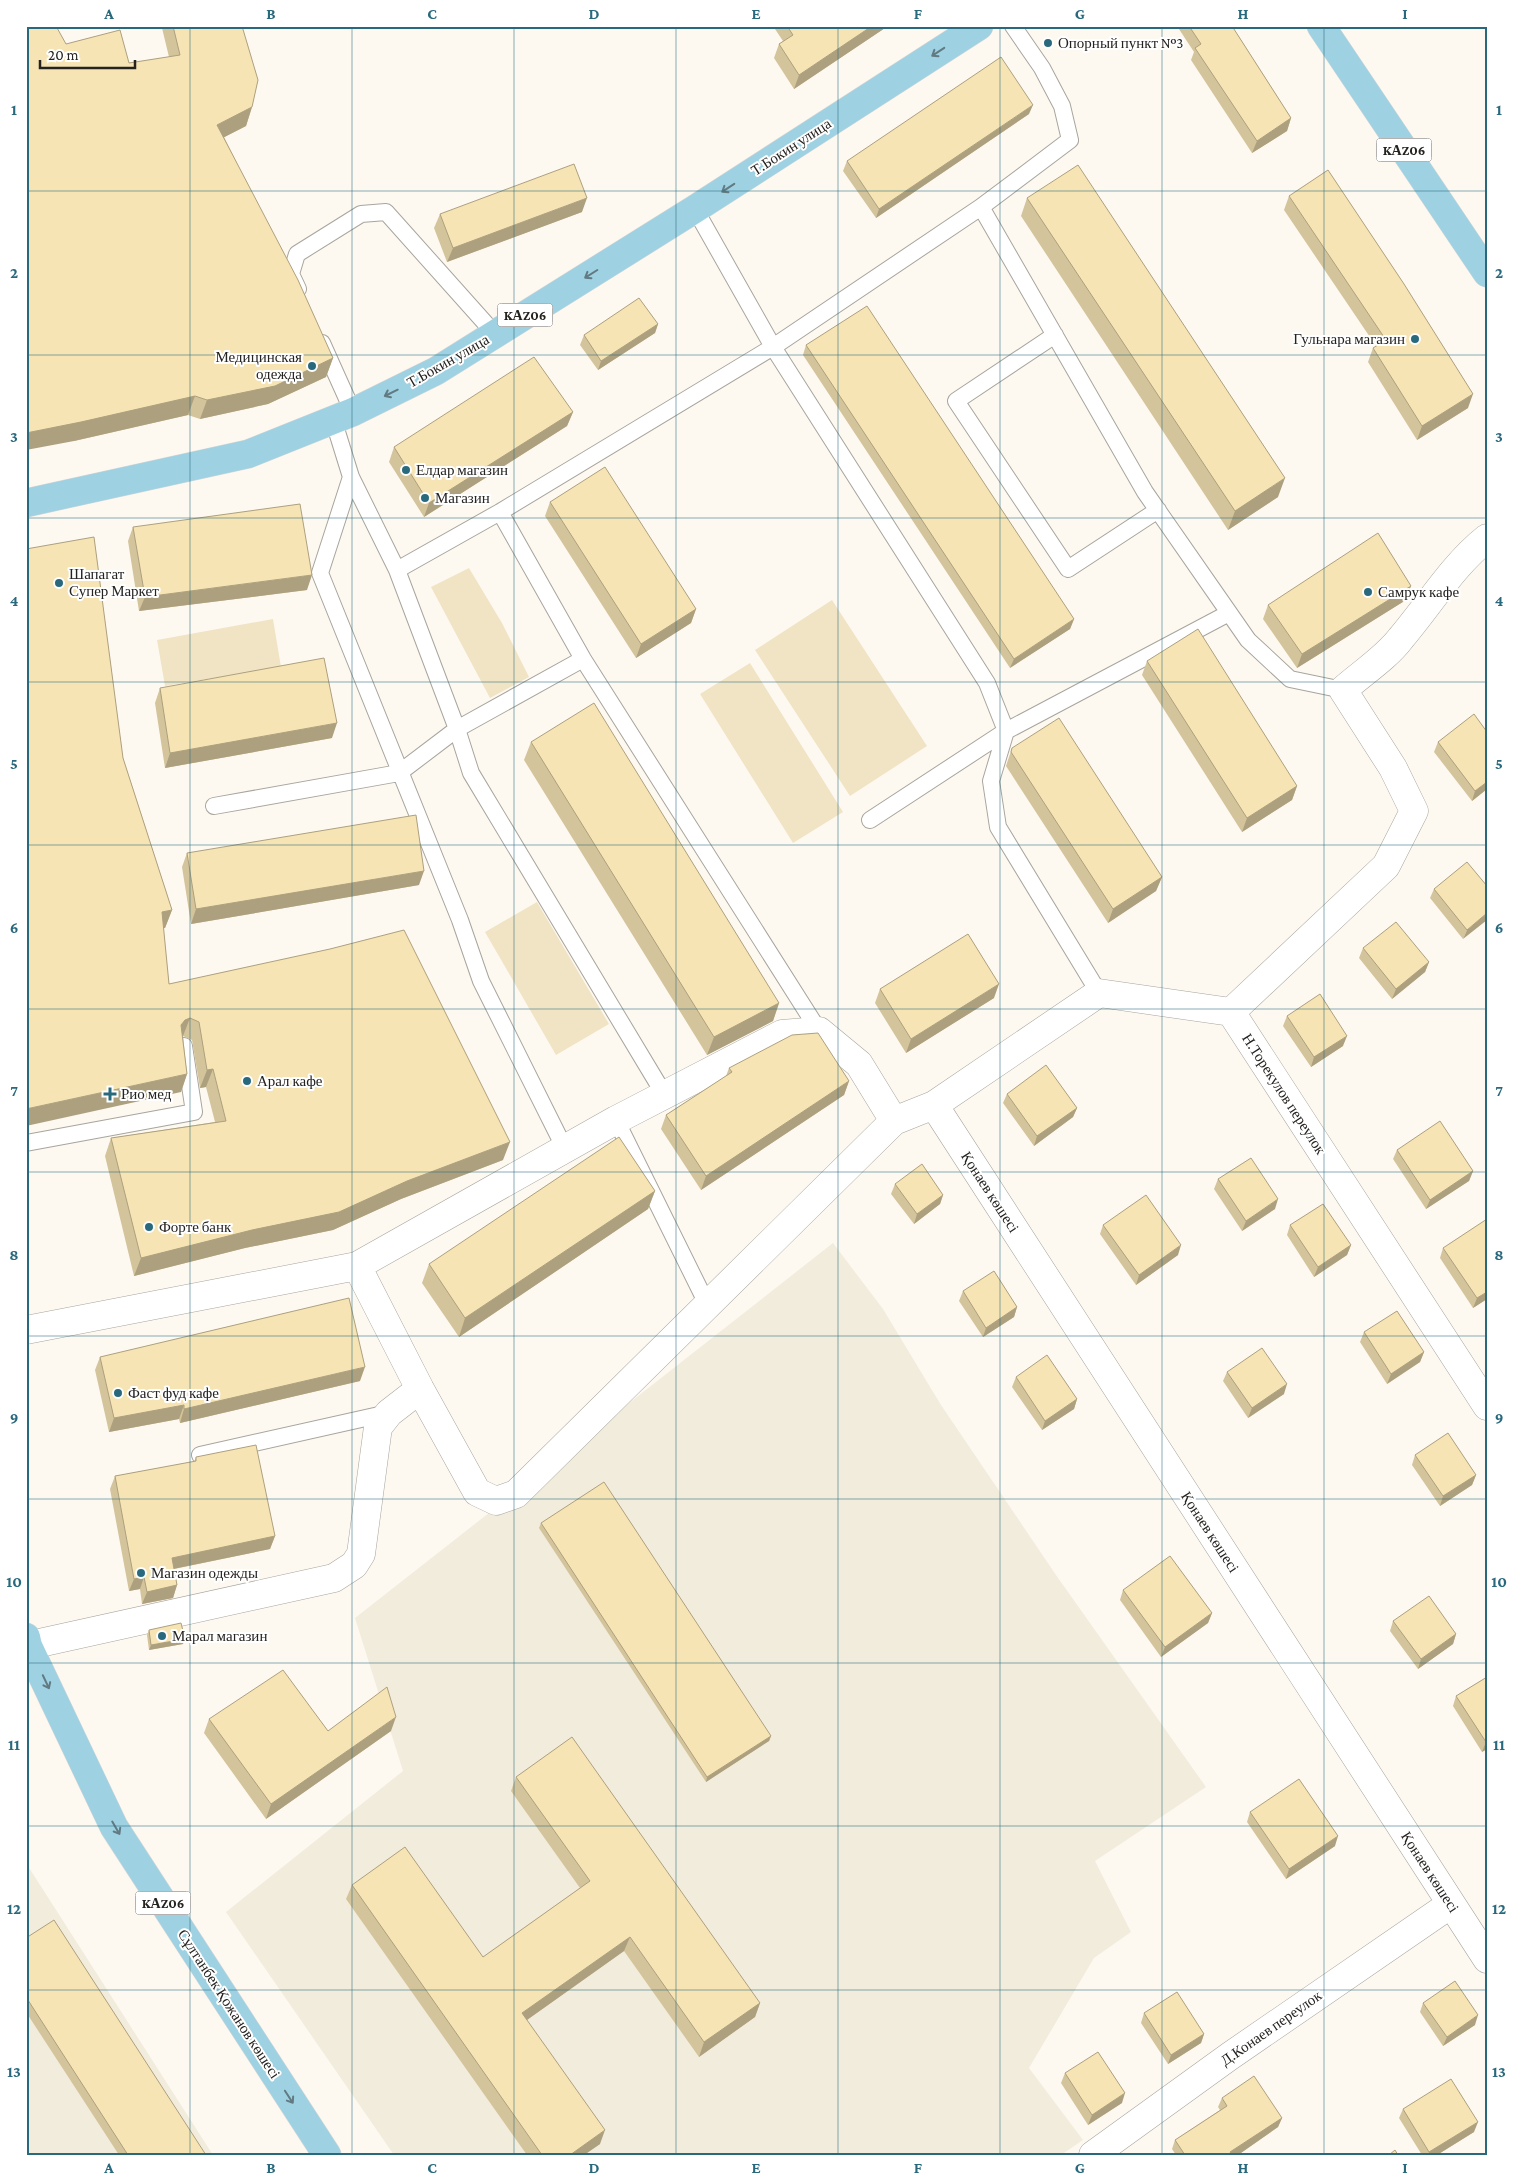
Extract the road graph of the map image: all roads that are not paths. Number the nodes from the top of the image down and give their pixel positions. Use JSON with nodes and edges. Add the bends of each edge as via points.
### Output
{"nodes":[{"id":1,"x":980,"y":26,"type":"edge"},
{"id":2,"x":1013,"y":26,"type":"edge"},
{"id":3,"x":1321,"y":26,"type":"edge"},
{"id":4,"x":981,"y":207,"type":"junction"},
{"id":5,"x":695,"y":209,"type":"junction"},
{"id":6,"x":1487,"y":273,"type":"edge"},
{"id":7,"x":302,"y":300,"type":"edge"},
{"id":8,"x":314,"y":326,"type":"edge"},
{"id":9,"x":495,"y":334,"type":"junction"},
{"id":10,"x":1055,"y":335,"type":"junction"},
{"id":11,"x":773,"y":347,"type":"junction"},
{"id":12,"x":343,"y":415,"type":"junction"},
{"id":13,"x":351,"y":477,"type":"junction"},
{"id":14,"x":26,"y":503,"type":"edge"},
{"id":15,"x":1158,"y":510,"type":"junction"},
{"id":16,"x":500,"y":512,"type":"junction"},
{"id":17,"x":1487,"y":538,"type":"edge"},
{"id":18,"x":397,"y":570,"type":"junction"},
{"id":19,"x":1229,"y":613,"type":"junction"},
{"id":20,"x":583,"y":659,"type":"junction"},
{"id":21,"x":1344,"y":690,"type":"junction"},
{"id":22,"x":457,"y":729,"type":"junction"},
{"id":23,"x":1006,"y":730,"type":"junction"},
{"id":24,"x":399,"y":773,"type":"junction"},
{"id":25,"x":214,"y":806,"type":"dead end"},
{"id":26,"x":870,"y":820,"type":"dead end"},
{"id":27,"x":1099,"y":992,"type":"junction"},
{"id":28,"x":1231,"y":1012,"type":"junction"},
{"id":29,"x":819,"y":1032,"type":"junction"},
{"id":30,"x":184,"y":1046,"type":"edge"},
{"id":31,"x":664,"y":1094,"type":"junction"},
{"id":32,"x":934,"y":1105,"type":"junction"},
{"id":33,"x":616,"y":1120,"type":"junction"},
{"id":34,"x":894,"y":1121,"type":"junction"},
{"id":35,"x":26,"y":1143,"type":"edge"},
{"id":36,"x":565,"y":1149,"type":"junction"},
{"id":37,"x":357,"y":1266,"type":"junction"},
{"id":38,"x":707,"y":1304,"type":"junction"},
{"id":39,"x":26,"y":1330,"type":"edge"},
{"id":40,"x":420,"y":1389,"type":"junction"},
{"id":41,"x":1487,"y":1406,"type":"edge"},
{"id":42,"x":389,"y":1413,"type":"junction"},
{"id":43,"x":200,"y":1455,"type":"edge"},
{"id":44,"x":27,"y":1643,"type":"edge"},
{"id":45,"x":1451,"y":1904,"type":"junction"},
{"id":46,"x":1487,"y":1959,"type":"edge"},
{"id":47,"x":326,"y":2155,"type":"edge"},
{"id":48,"x":1093,"y":2155,"type":"edge"}],
"edges":[{"from":1,"to":5,"type":"main road","name":"Т.Бокин улица","number":"KАZ06","one_way":true},
{"from":2,"to":4,"type":"lane","via":[[1042,68],[1062,106],[1070,140]]},
{"from":3,"to":6,"type":"main road","number":"KАZ06"},
{"from":4,"to":10,"type":"lane"},
{"from":4,"to":11,"type":"lane"},
{"from":5,"to":9,"type":"main road","name":"Т.Бокин улица","number":"KАZ06","one_way":true},
{"from":5,"to":11,"type":"lane"},
{"from":7,"to":9,"type":"lane","via":[[291,274],[297,254],[361,214],[386,212]]},
{"from":8,"to":12,"type":"lane"},
{"from":9,"to":12,"type":"main road","name":"Т.Бокин улица","number":"KАZ06","one_way":true,"via":[[436,371]]},
{"from":10,"to":15,"type":"lane"},
{"from":10,"to":15,"type":"lane","via":[[956,401],[1068,569]]},
{"from":11,"to":16,"type":"lane"},
{"from":11,"to":23,"type":"lane","via":[[987,683]]},
{"from":12,"to":13,"type":"lane"},
{"from":12,"to":14,"type":"main road","name":"Т.Бокин улица","number":"KАZ06","via":[[248,454]]},
{"from":13,"to":18,"type":"lane"},
{"from":13,"to":24,"type":"lane","via":[[320,573]]},
{"from":15,"to":19,"type":"lane"},
{"from":16,"to":18,"type":"lane"},
{"from":16,"to":20,"type":"lane"},
{"from":17,"to":21,"type":"street","via":[[1441,584],[1400,640]]},
{"from":18,"to":22,"type":"lane"},
{"from":19,"to":21,"type":"lane","via":[[1248,640],[1290,679]]},
{"from":19,"to":23,"type":"lane"},
{"from":20,"to":22,"type":"lane"},
{"from":20,"to":29,"type":"lane"},
{"from":21,"to":28,"type":"street","via":[[1393,768],[1414,811],[1386,866]]},
{"from":22,"to":24,"type":"lane"},
{"from":22,"to":31,"type":"lane","via":[[471,773]]},
{"from":23,"to":26,"type":"lane"},
{"from":23,"to":27,"type":"lane","via":[[991,781],[998,827]]},
{"from":24,"to":25,"type":"lane"},
{"from":24,"to":36,"type":"lane","via":[[460,920],[481,981]]},
{"from":27,"to":28,"type":"street"},
{"from":27,"to":32,"type":"street"},
{"from":28,"to":41,"type":"street","name":"Н.Торекулов переулок"},
{"from":29,"to":31,"type":"street","via":[[782,1034]]},
{"from":29,"to":34,"type":"street","via":[[859,1064]]},
{"from":30,"to":35,"type":"lane","via":[[194,1112]]},
{"from":31,"to":33,"type":"street"},
{"from":32,"to":34,"type":"street"},
{"from":32,"to":45,"type":"street","name":"Қонаев көшесі"},
{"from":33,"to":36,"type":"street"},
{"from":33,"to":38,"type":"lane"},
{"from":34,"to":38,"type":"street"},
{"from":36,"to":37,"type":"street"},
{"from":37,"to":39,"type":"street"},
{"from":37,"to":40,"type":"street"},
{"from":38,"to":40,"type":"street","via":[[516,1494],[496,1500],[477,1492]]},
{"from":40,"to":42,"type":"street"},
{"from":42,"to":43,"type":"lane"},
{"from":42,"to":44,"type":"street","via":[[378,1427],[361,1554],[354,1565],[334,1578]]},
{"from":44,"to":47,"type":"main road","name":"Сұлтанбек Қожанов көшесі","number":"KАZ06","one_way":true,"via":[[114,1827]]},
{"from":45,"to":46,"type":"street","name":"Қонаев көшесі"},
{"from":45,"to":48,"type":"street","name":"Д.Конаев переулок"}]}
